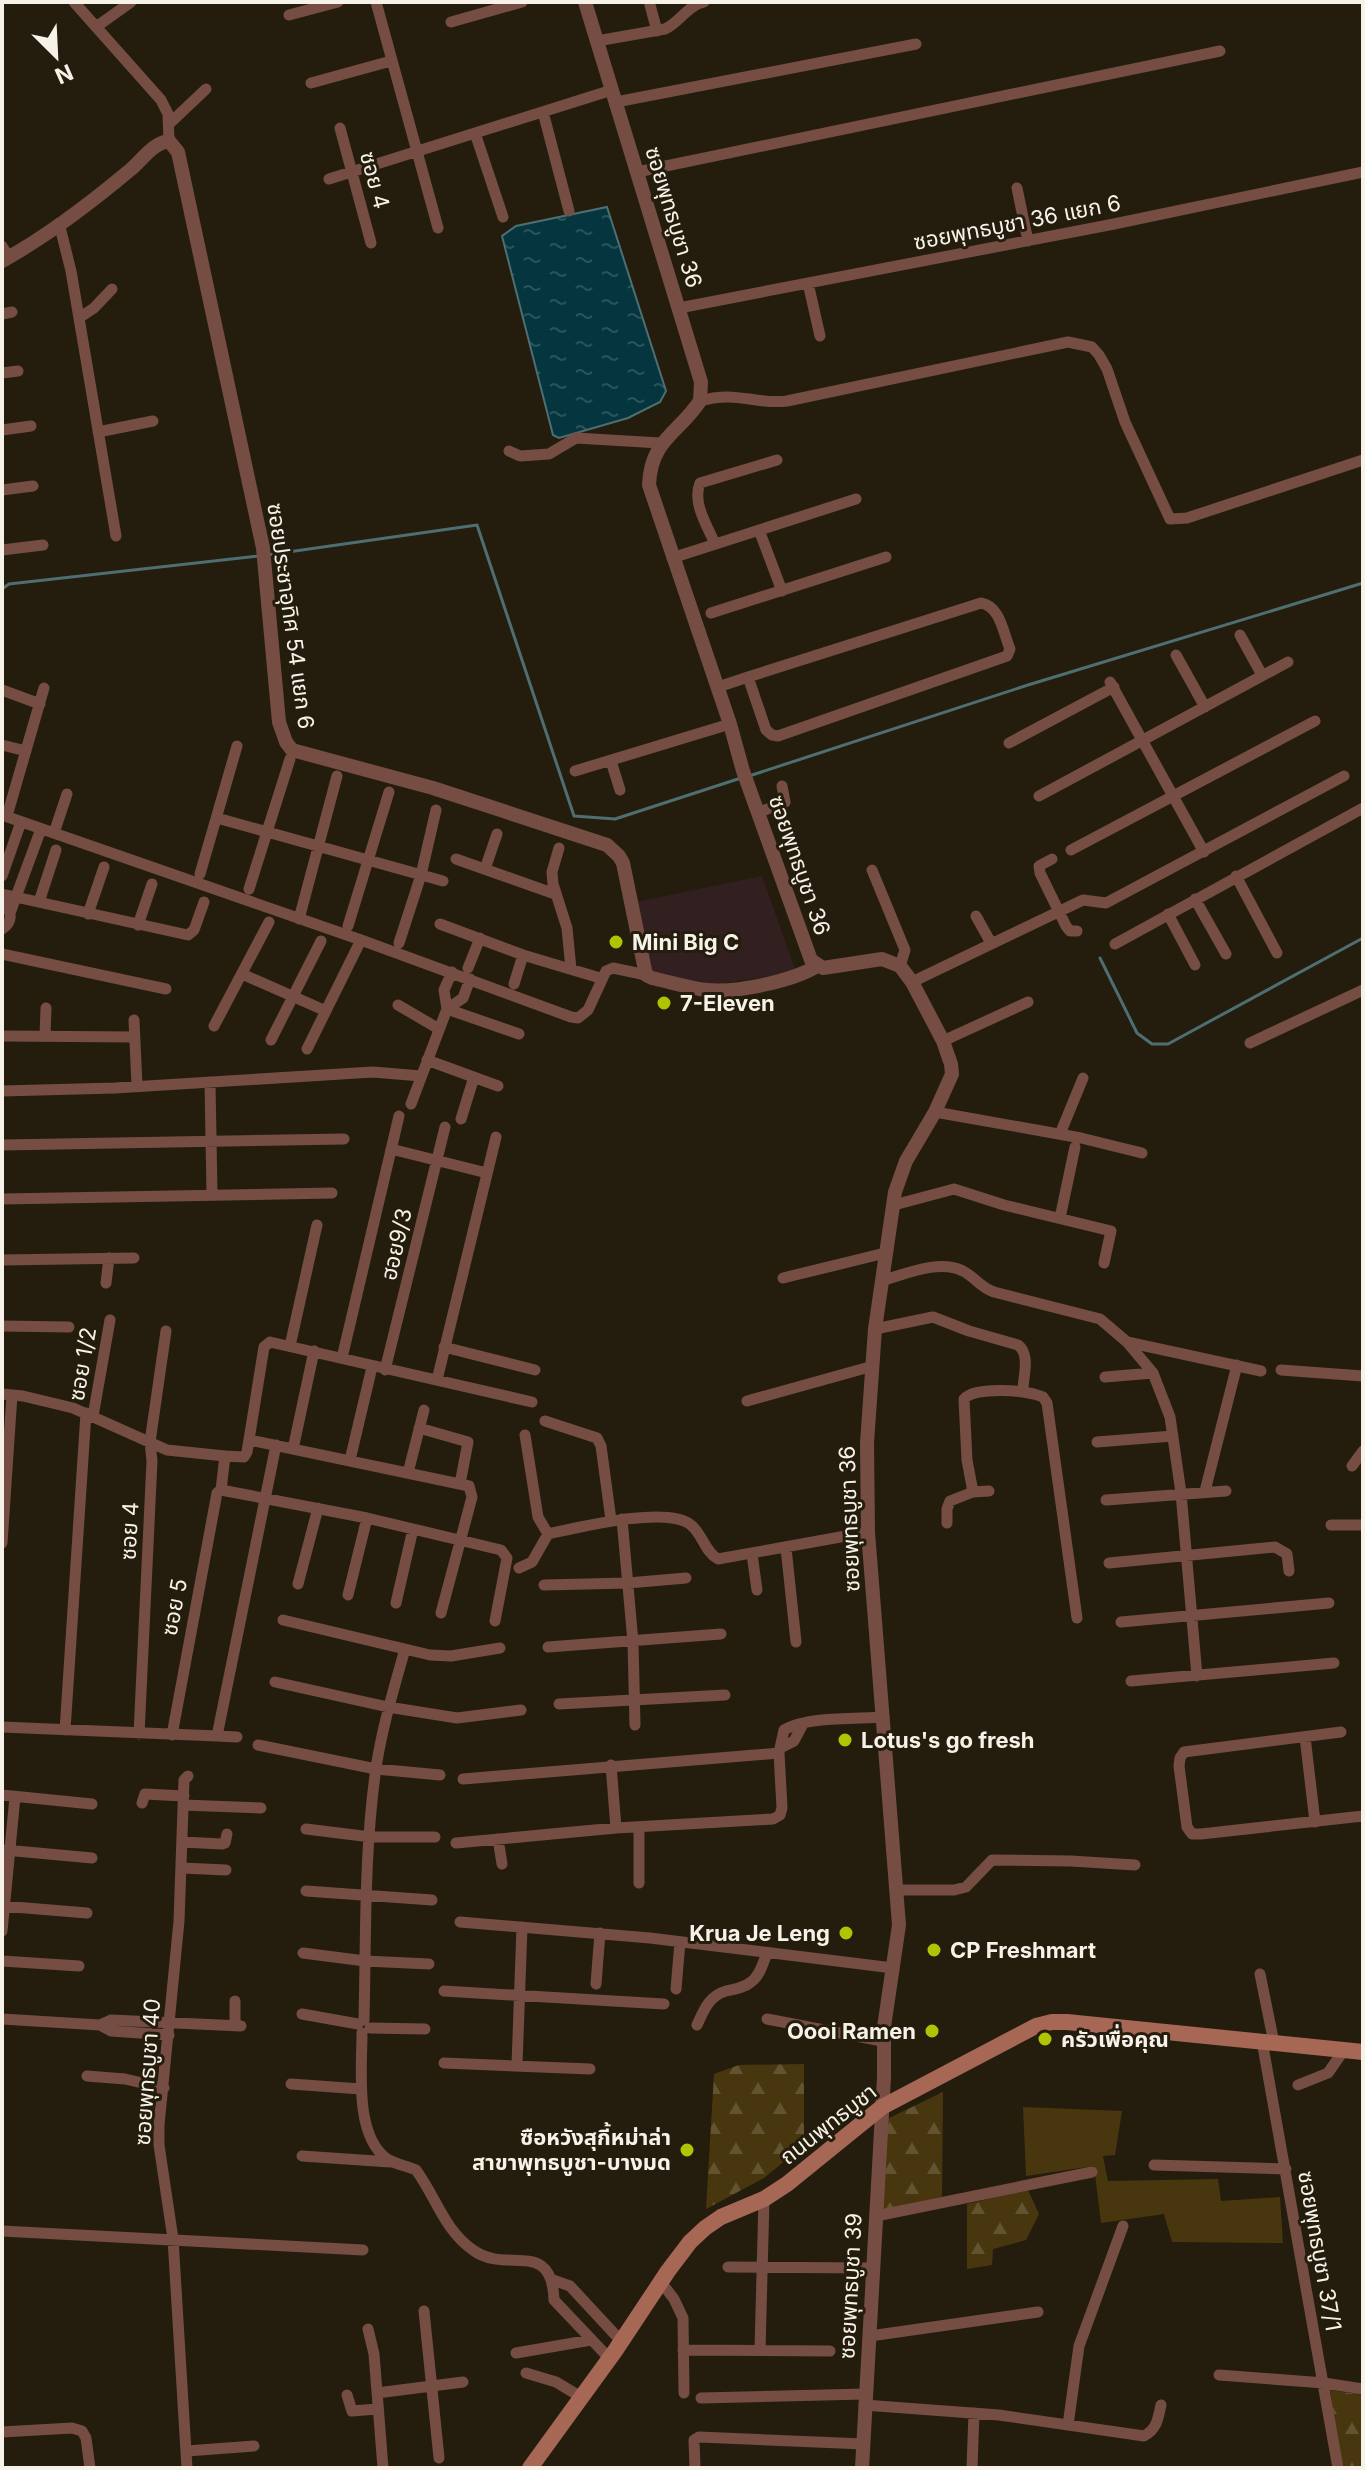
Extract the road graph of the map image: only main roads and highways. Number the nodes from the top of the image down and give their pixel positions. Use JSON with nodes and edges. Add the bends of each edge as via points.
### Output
{"nodes":[{"id":1,"x":1363,"y":2052,"type":"edge"},
{"id":2,"x":530,"y":2468,"type":"edge"}],
"edges":[{"from":1,"to":2,"type":"main road","name":"ถนนพุทธบูชา","via":[[1052,2022],[1014,2037],[882,2107],[787,2184],[705,2228]]}]}
